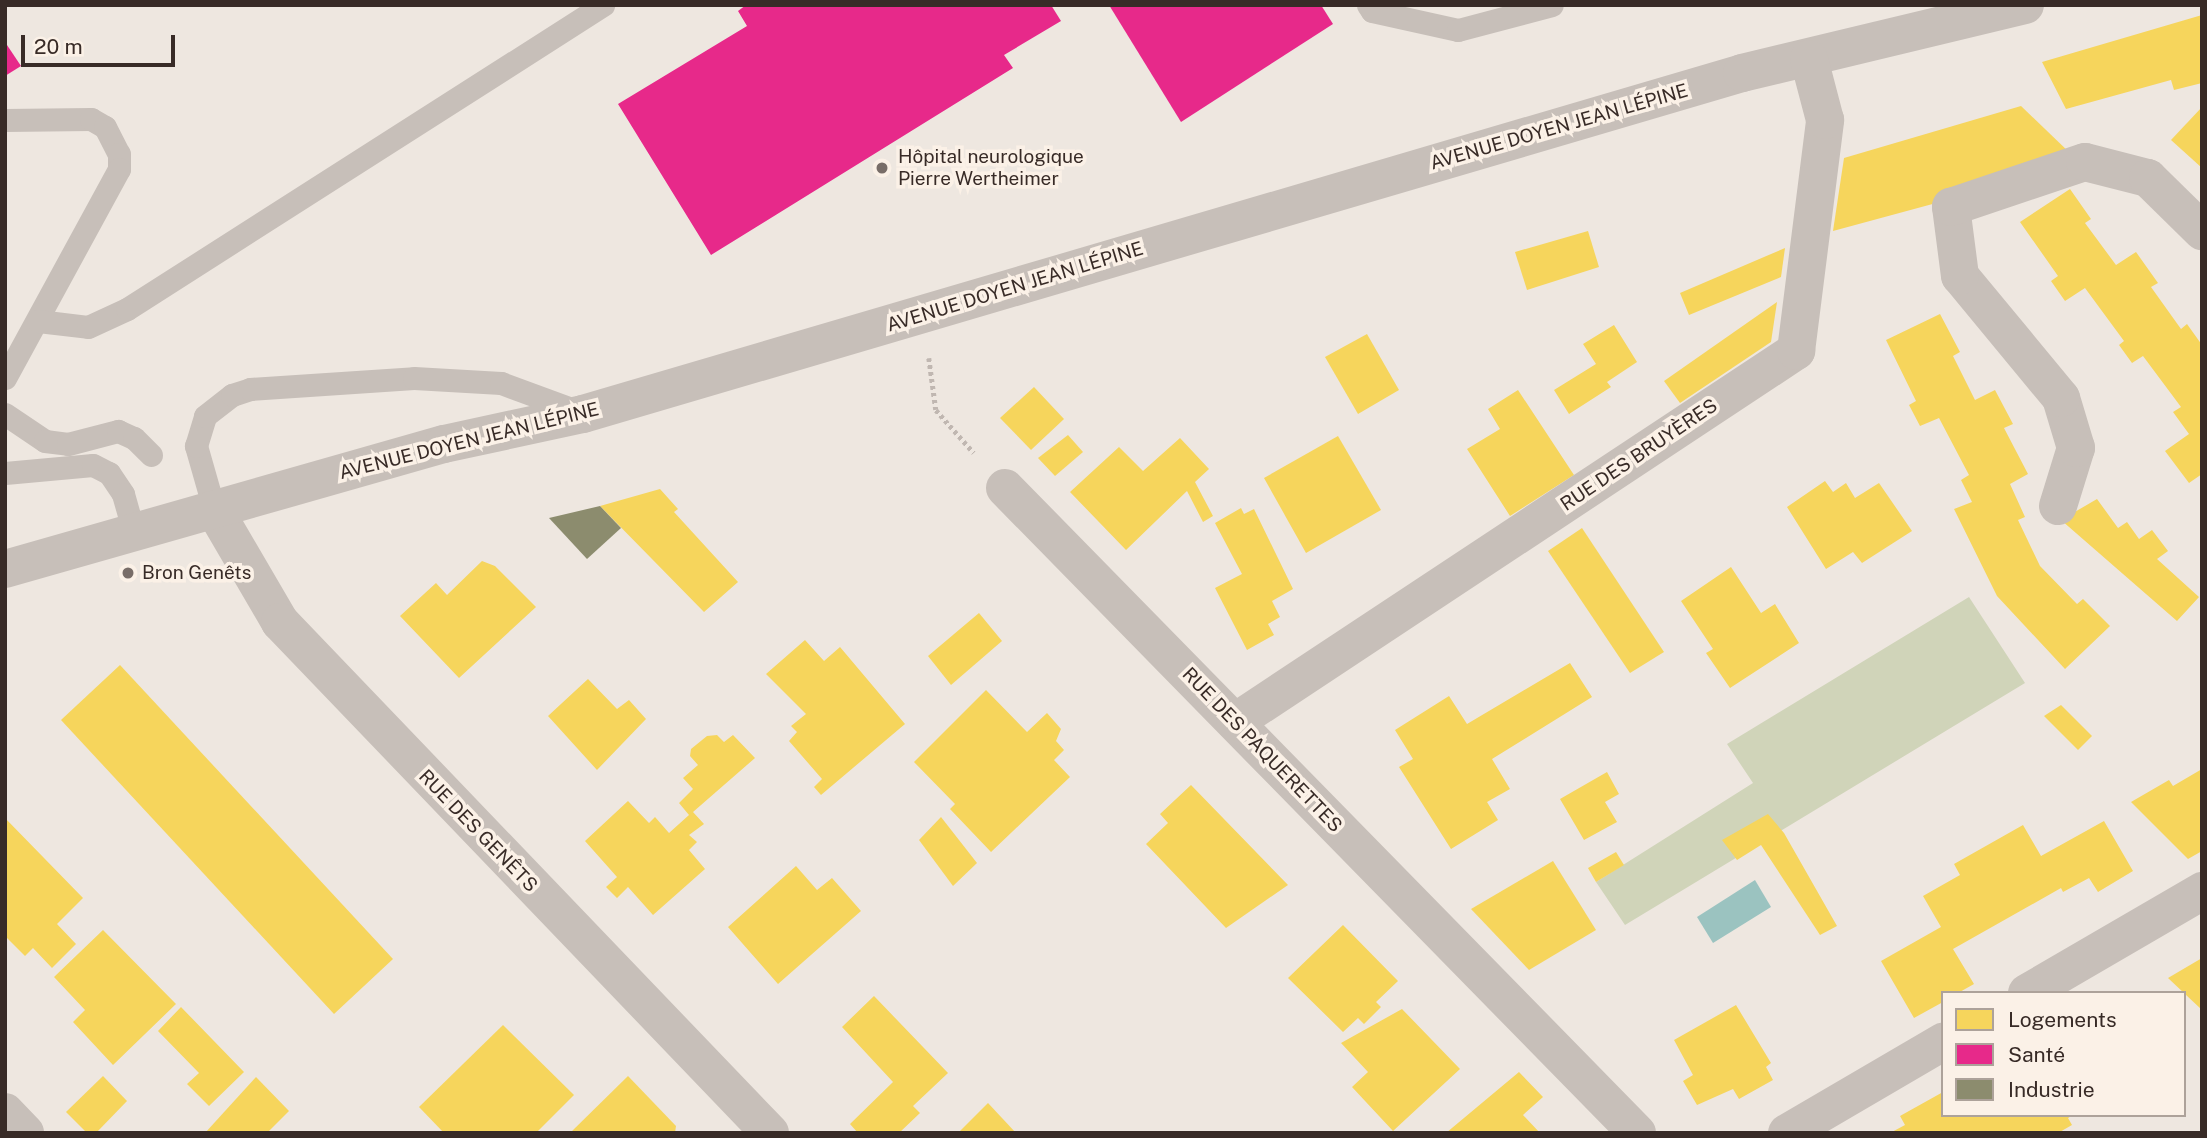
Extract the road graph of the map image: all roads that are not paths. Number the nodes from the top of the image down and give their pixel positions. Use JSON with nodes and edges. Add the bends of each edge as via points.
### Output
{"nodes":[{"id":1,"x":603,"y":5,"type":"edge"},
{"id":2,"x":1368,"y":5,"type":"edge"},
{"id":3,"x":1552,"y":5,"type":"edge"},
{"id":4,"x":2025,"y":5,"type":"edge"},
{"id":5,"x":1809,"y":59,"type":"junction"},
{"id":6,"x":5,"y":120,"type":"edge"},
{"id":7,"x":2202,"y":231,"type":"edge"},
{"id":8,"x":38,"y":321,"type":"junction"},
{"id":9,"x":5,"y":378,"type":"edge"},
{"id":10,"x":5,"y":414,"type":"edge"},
{"id":11,"x":583,"y":414,"type":"junction"},
{"id":12,"x":151,"y":454,"type":"dead end"},
{"id":13,"x":5,"y":473,"type":"edge"},
{"id":14,"x":1005,"y":488,"type":"road end"},
{"id":15,"x":2058,"y":506,"type":"dead end"},
{"id":16,"x":214,"y":509,"type":"junction"},
{"id":17,"x":134,"y":533,"type":"junction"},
{"id":18,"x":5,"y":569,"type":"edge"},
{"id":19,"x":1235,"y":723,"type":"junction"},
{"id":20,"x":2202,"y":891,"type":"edge"},
{"id":21,"x":2030,"y":991,"type":"edge"},
{"id":22,"x":1941,"y":1043,"type":"edge"},
{"id":23,"x":5,"y":1112,"type":"edge"},
{"id":24,"x":25,"y":1133,"type":"edge"},
{"id":25,"x":770,"y":1133,"type":"edge"},
{"id":26,"x":1637,"y":1133,"type":"edge"},
{"id":27,"x":1787,"y":1133,"type":"edge"}],
"edges":[{"from":1,"to":8,"type":"lane","via":[[127,309],[88,327]]},
{"from":2,"to":3,"type":"lane","via":[[1372,11],[1458,30]]},
{"from":4,"to":5,"type":"street","name":"AVENUE DOYEN JEAN LÉPINE"},
{"from":5,"to":11,"type":"street","name":"AVENUE DOYEN JEAN LÉPINE","via":[[1729,77]]},
{"from":5,"to":19,"type":"street","name":"RUE DES BRUYÈRES","via":[[1825,120],[1796,351]]},
{"from":6,"to":8,"type":"lane","via":[[91,119],[105,127],[119,154],[119,169]]},
{"from":7,"to":15,"type":"street","via":[[2148,178],[2085,162],[1951,207],[1960,276],[2061,398],[2076,448]]},
{"from":8,"to":9,"type":"lane"},
{"from":10,"to":12,"type":"lane","via":[[45,441],[68,444],[118,431]]},
{"from":11,"to":16,"type":"street","name":"AVENUE DOYEN JEAN LÉPINE","via":[[444,444]]},
{"from":11,"to":16,"type":"lane","via":[[501,383],[414,378],[250,389],[205,416],[196,446]]},
{"from":13,"to":17,"type":"lane","via":[[93,465],[109,472],[122,494]]},
{"from":14,"to":19,"type":"street","name":"RUE DES PAQUERETTES"},
{"from":16,"to":17,"type":"street","name":"AVENUE DOYEN JEAN LÉPINE"},
{"from":16,"to":25,"type":"street","name":"RUE DES GENÊTS","via":[[280,622]]},
{"from":17,"to":18,"type":"street","name":"AVENUE DOYEN JEAN LÉPINE"},
{"from":19,"to":26,"type":"street","name":"RUE DES PAQUERETTES"},
{"from":20,"to":21,"type":"street"},
{"from":22,"to":27,"type":"street"},
{"from":23,"to":24,"type":"street"}]}
